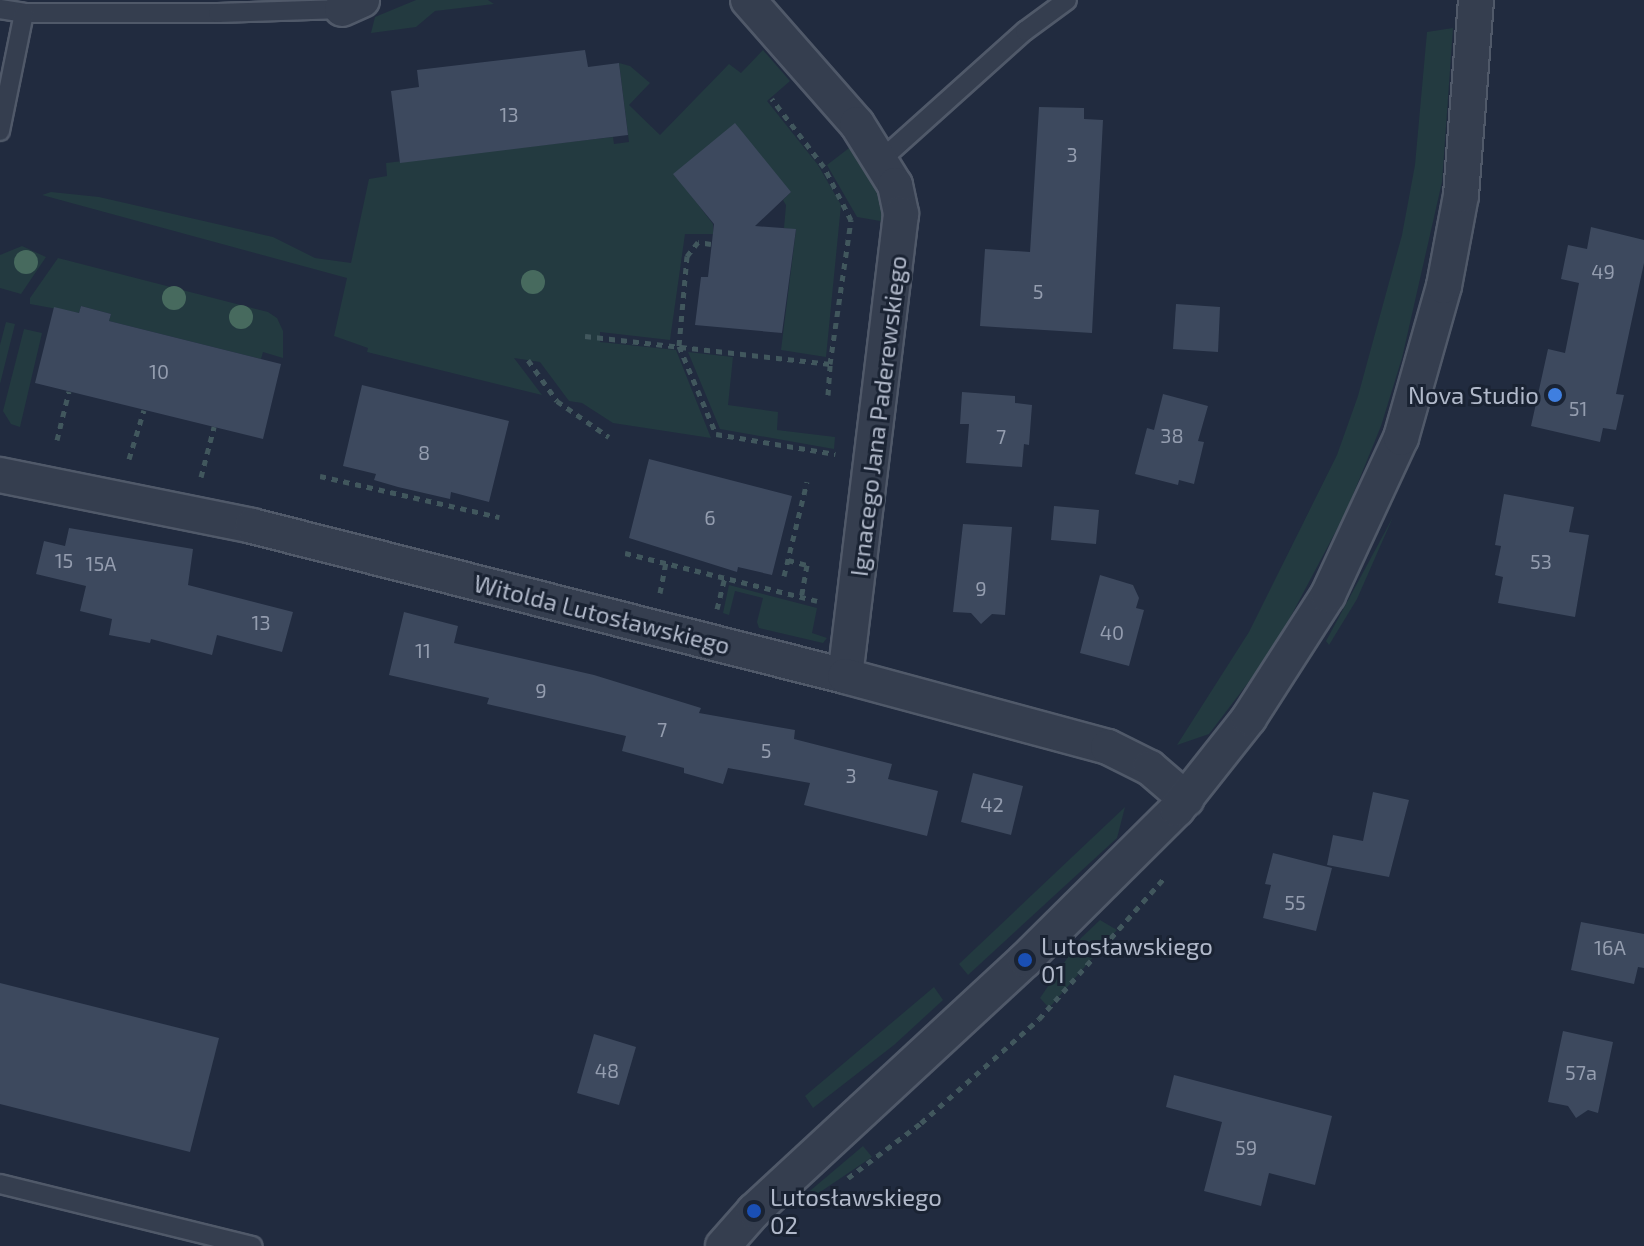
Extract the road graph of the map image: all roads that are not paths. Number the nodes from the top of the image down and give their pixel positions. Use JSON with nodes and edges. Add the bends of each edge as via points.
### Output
{"nodes":[{"id":1,"x":748,"y":0,"type":"edge"},
{"id":2,"x":1067,"y":0,"type":"edge"},
{"id":3,"x":1476,"y":0,"type":"edge"},
{"id":4,"x":352,"y":4,"type":"edge"},
{"id":5,"x":0,"y":9,"type":"edge"},
{"id":6,"x":24,"y":13,"type":"junction"},
{"id":7,"x":0,"y":131,"type":"edge"},
{"id":8,"x":881,"y":160,"type":"junction"},
{"id":9,"x":0,"y":475,"type":"edge"},
{"id":10,"x":845,"y":676,"type":"junction"},
{"id":11,"x":1186,"y":799,"type":"junction"},
{"id":12,"x":0,"y":1184,"type":"edge"},
{"id":13,"x":253,"y":1246,"type":"edge"},
{"id":14,"x":723,"y":1246,"type":"edge"}],
"edges":[{"from":1,"to":8,"type":"street","name":"Ignacego Jana Paderewskiego","via":[[857,124]]},
{"from":2,"to":8,"type":"lane"},
{"from":3,"to":11,"type":"street","via":[[1461,195],[1444,286],[1401,438],[1328,595],[1287,664]]},
{"from":4,"to":6,"type":"lane"},
{"from":5,"to":6,"type":"lane"},
{"from":6,"to":7,"type":"lane"},
{"from":8,"to":10,"type":"street","name":"Ignacego Jana Paderewskiego","via":[[895,185],[901,222]]},
{"from":9,"to":10,"type":"street","name":"Witolda Lutosławskiego","via":[[252,526]]},
{"from":10,"to":11,"type":"street","name":"Witolda Lutosławskiego","via":[[1108,747],[1150,768]]},
{"from":11,"to":14,"type":"street","via":[[1025,960],[754,1211]]},
{"from":12,"to":13,"type":"lane"}]}
